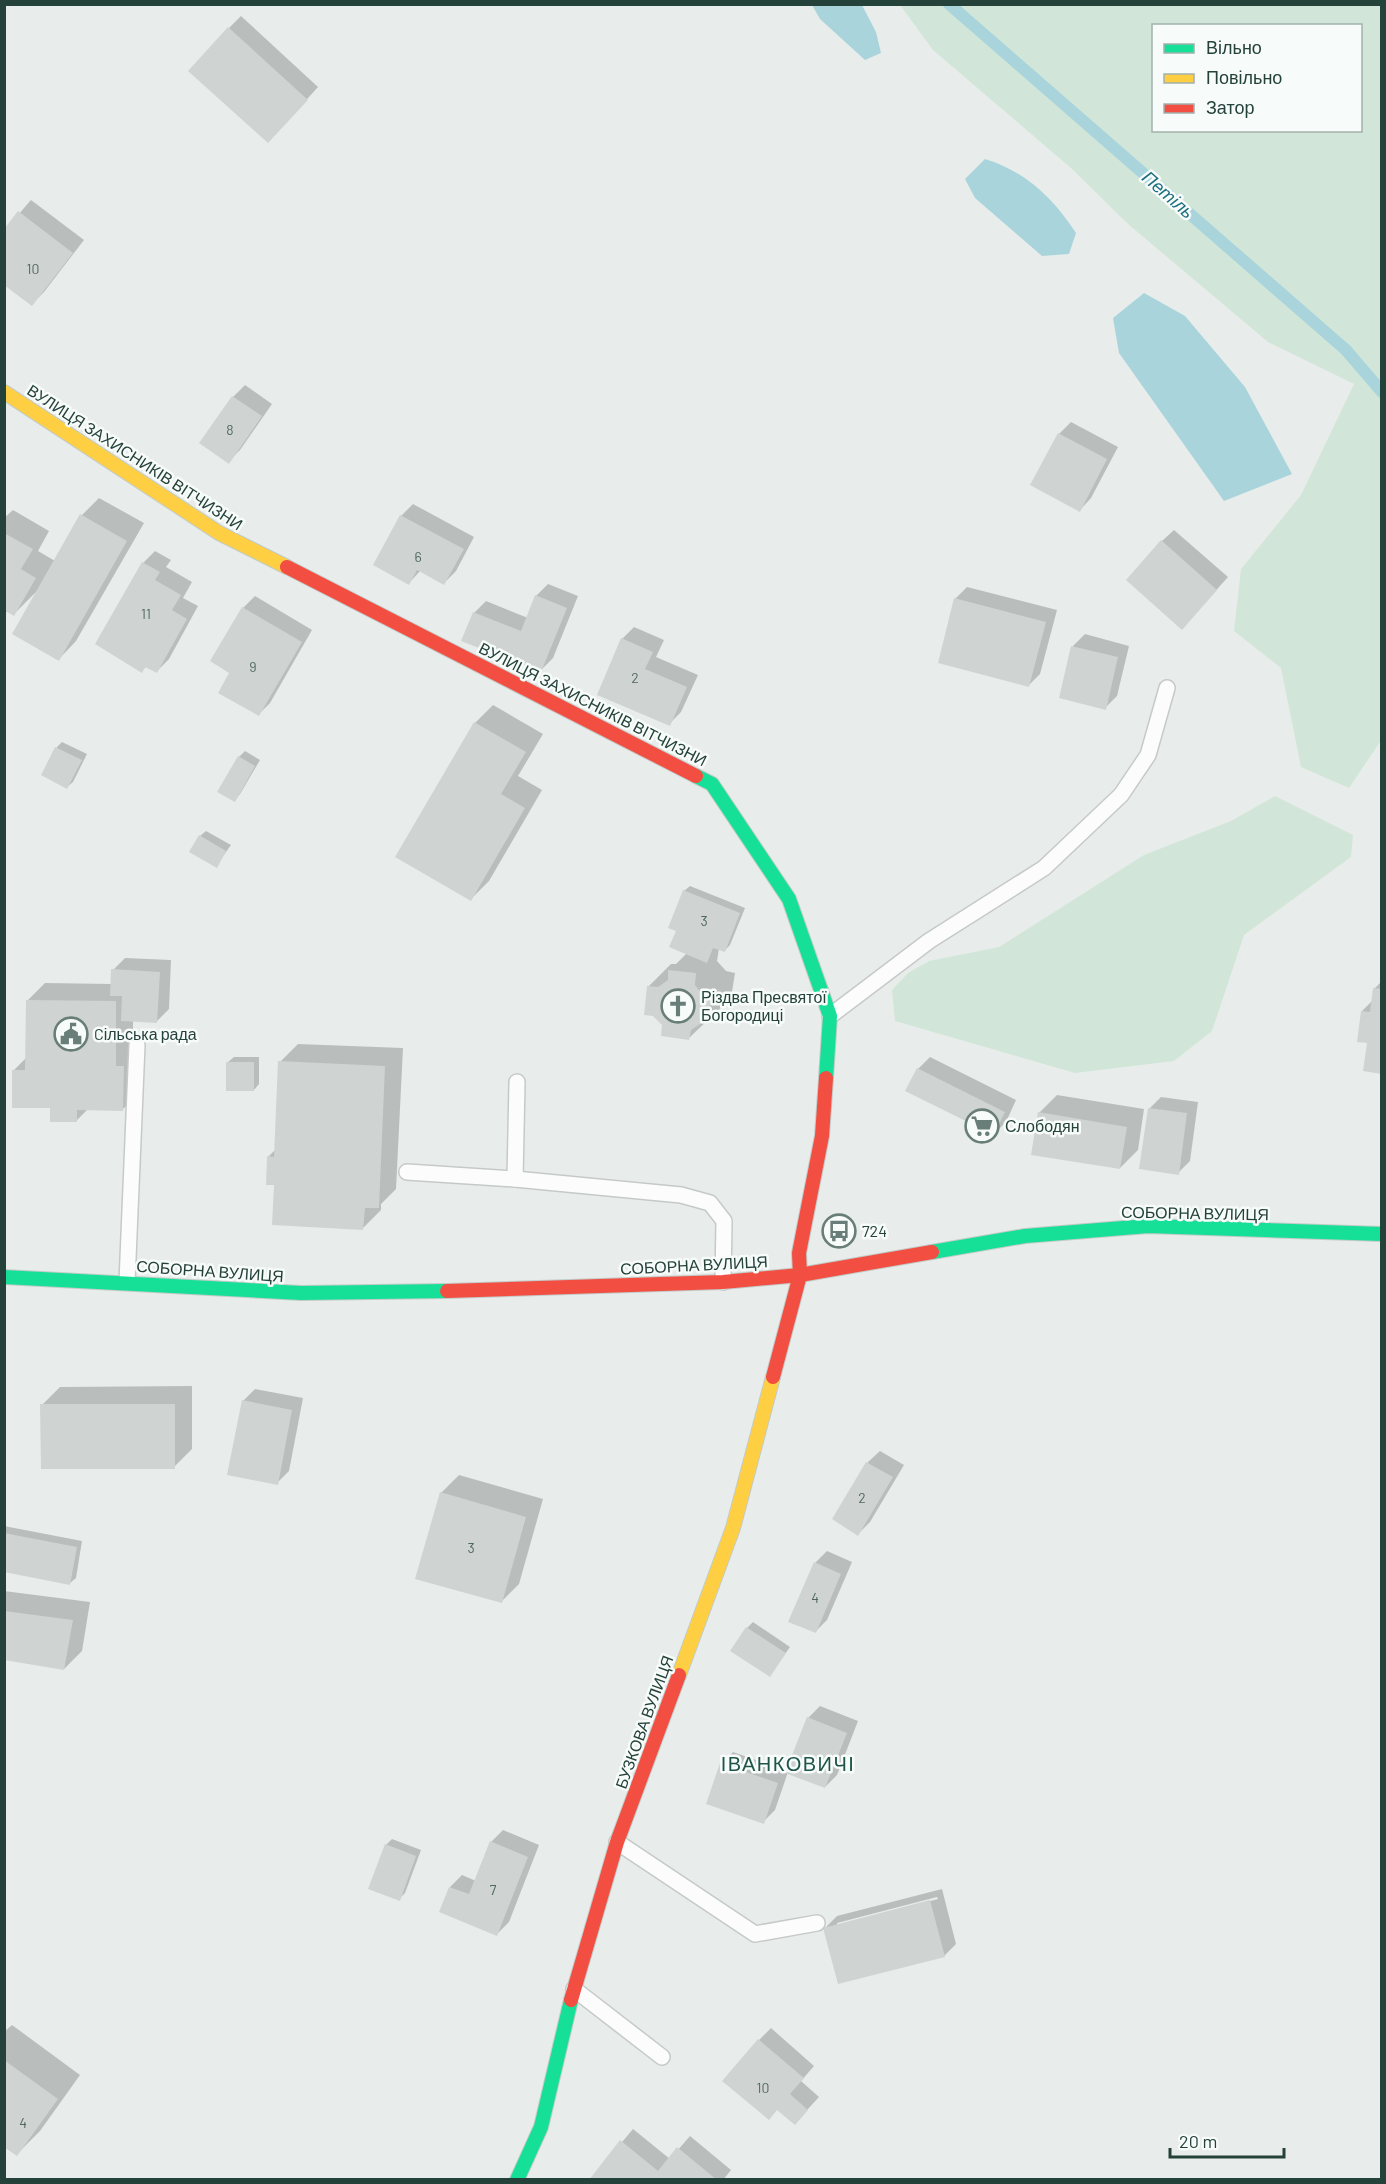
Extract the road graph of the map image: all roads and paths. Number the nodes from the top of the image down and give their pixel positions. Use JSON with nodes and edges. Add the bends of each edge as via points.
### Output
{"nodes":[{"id":1,"x":4,"y":392,"type":"edge"},
{"id":2,"x":1167,"y":688,"type":"dead end"},
{"id":3,"x":830,"y":1016,"type":"junction"},
{"id":4,"x":137,"y":1045,"type":"dead end"},
{"id":5,"x":517,"y":1082,"type":"dead end"},
{"id":6,"x":407,"y":1172,"type":"dead end"},
{"id":7,"x":514,"y":1179,"type":"junction"},
{"id":8,"x":1382,"y":1234,"type":"edge"},
{"id":9,"x":800,"y":1275,"type":"junction"},
{"id":10,"x":4,"y":1277,"type":"edge"},
{"id":11,"x":127,"y":1282,"type":"junction"},
{"id":12,"x":723,"y":1282,"type":"junction"},
{"id":13,"x":617,"y":1842,"type":"junction"},
{"id":14,"x":817,"y":1923,"type":"dead end"},
{"id":15,"x":574,"y":1989,"type":"junction"},
{"id":16,"x":662,"y":2057,"type":"dead end"},
{"id":17,"x":517,"y":2180,"type":"edge"}],
"edges":[{"from":1,"to":3,"type":"street","name":"ВУЛИЦЯ ЗАХИСНИКІВ ВІТЧИЗНИ","via":[[219,533],[712,783],[789,899]]},
{"from":2,"to":3,"type":"lane","via":[[1148,755],[1121,795],[1044,868],[929,941]]},
{"from":3,"to":9,"type":"street","name":"ВУЛИЦЯ ЗАХИСНИКІВ ВІТЧИЗНИ","via":[[822,1136],[799,1253]]},
{"from":4,"to":11,"type":"lane"},
{"from":5,"to":7,"type":"lane"},
{"from":6,"to":7,"type":"lane"},
{"from":7,"to":12,"type":"lane","via":[[681,1195],[710,1203],[724,1221]]},
{"from":8,"to":9,"type":"street","name":"СОБОРНА ВУЛИЦЯ","via":[[1148,1226],[1026,1236]]},
{"from":9,"to":12,"type":"street","name":"СОБОРНА ВУЛИЦЯ"},
{"from":9,"to":13,"type":"street","name":"БУЗКОВА ВУЛИЦЯ","via":[[733,1528]]},
{"from":10,"to":11,"type":"street","name":"СОБОРНА ВУЛИЦЯ"},
{"from":11,"to":12,"type":"street","name":"СОБОРНА ВУЛИЦЯ","via":[[301,1293]]},
{"from":13,"to":14,"type":"lane","via":[[755,1934]]},
{"from":13,"to":15,"type":"street","name":"БУЗКОВА ВУЛИЦЯ"},
{"from":15,"to":16,"type":"lane"},
{"from":15,"to":17,"type":"street","name":"БУЗКОВА ВУЛИЦЯ","via":[[541,2127]]}]}
